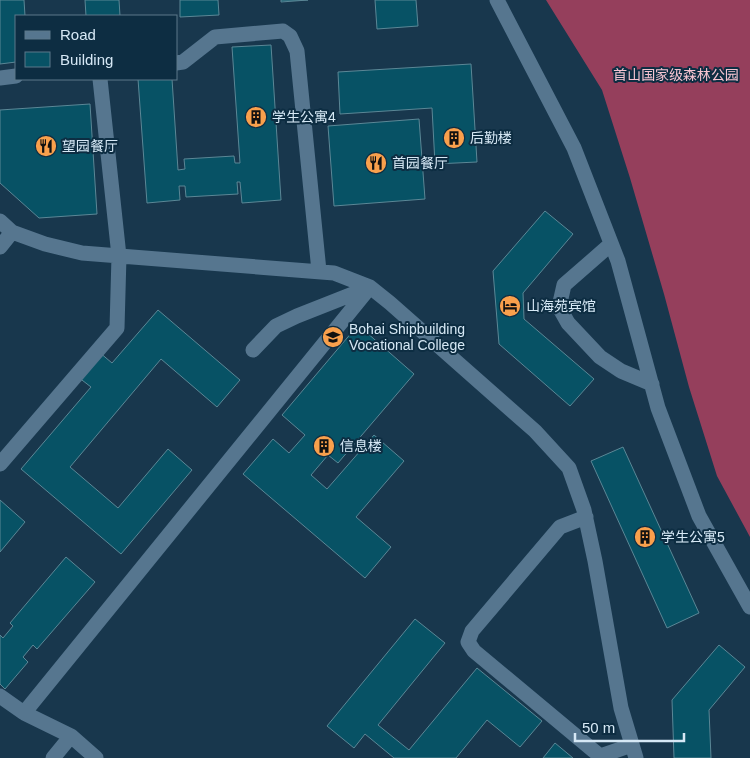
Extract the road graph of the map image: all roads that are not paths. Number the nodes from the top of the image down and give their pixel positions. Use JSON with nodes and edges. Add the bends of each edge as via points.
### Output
{"nodes":[{"id":1,"x":498,"y":0,"type":"edge"},
{"id":2,"x":178,"y":63,"type":"edge"},
{"id":3,"x":15,"y":76,"type":"edge"},
{"id":4,"x":0,"y":78,"type":"edge"},
{"id":5,"x":100,"y":80,"type":"edge"},
{"id":6,"x":0,"y":222,"type":"edge"},
{"id":7,"x":12,"y":232,"type":"junction"},
{"id":8,"x":611,"y":244,"type":"junction"},
{"id":9,"x":0,"y":247,"type":"edge"},
{"id":10,"x":119,"y":256,"type":"junction"},
{"id":11,"x":319,"y":272,"type":"junction"},
{"id":12,"x":370,"y":287,"type":"junction"},
{"id":13,"x":253,"y":350,"type":"dead end"},
{"id":14,"x":652,"y":384,"type":"junction"},
{"id":15,"x":0,"y":464,"type":"edge"},
{"id":16,"x":586,"y":517,"type":"junction"},
{"id":17,"x":750,"y":607,"type":"edge"},
{"id":18,"x":0,"y":696,"type":"edge"},
{"id":19,"x":24,"y":714,"type":"junction"},
{"id":20,"x":70,"y":736,"type":"junction"},
{"id":21,"x":634,"y":752,"type":"edge"},
{"id":22,"x":53,"y":758,"type":"edge"},
{"id":23,"x":96,"y":758,"type":"edge"}],
"edges":[{"from":1,"to":8,"type":"street","via":[[574,148]]},
{"from":2,"to":11,"type":"street","via":[[215,37],[283,31],[290,36],[297,51]]},
{"from":3,"to":4,"type":"street"},
{"from":5,"to":10,"type":"street"},
{"from":6,"to":7,"type":"street"},
{"from":7,"to":9,"type":"street"},
{"from":7,"to":10,"type":"street","via":[[82,253]]},
{"from":8,"to":14,"type":"street"},
{"from":8,"to":14,"type":"street","via":[[564,285],[559,307],[568,324],[600,357]]},
{"from":10,"to":11,"type":"street"},
{"from":10,"to":15,"type":"street","via":[[117,328]]},
{"from":11,"to":12,"type":"street","via":[[334,273]]},
{"from":12,"to":13,"type":"street","via":[[276,326]]},
{"from":12,"to":16,"type":"street","via":[[535,431],[569,468]]},
{"from":12,"to":19,"type":"street"},
{"from":14,"to":17,"type":"street","via":[[699,516]]},
{"from":16,"to":21,"type":"street","via":[[621,708]]},
{"from":16,"to":21,"type":"street","via":[[560,526],[472,630],[468,642],[474,651],[600,756]]},
{"from":18,"to":19,"type":"street"},
{"from":19,"to":20,"type":"street"},
{"from":20,"to":22,"type":"street"},
{"from":20,"to":23,"type":"street"}]}
